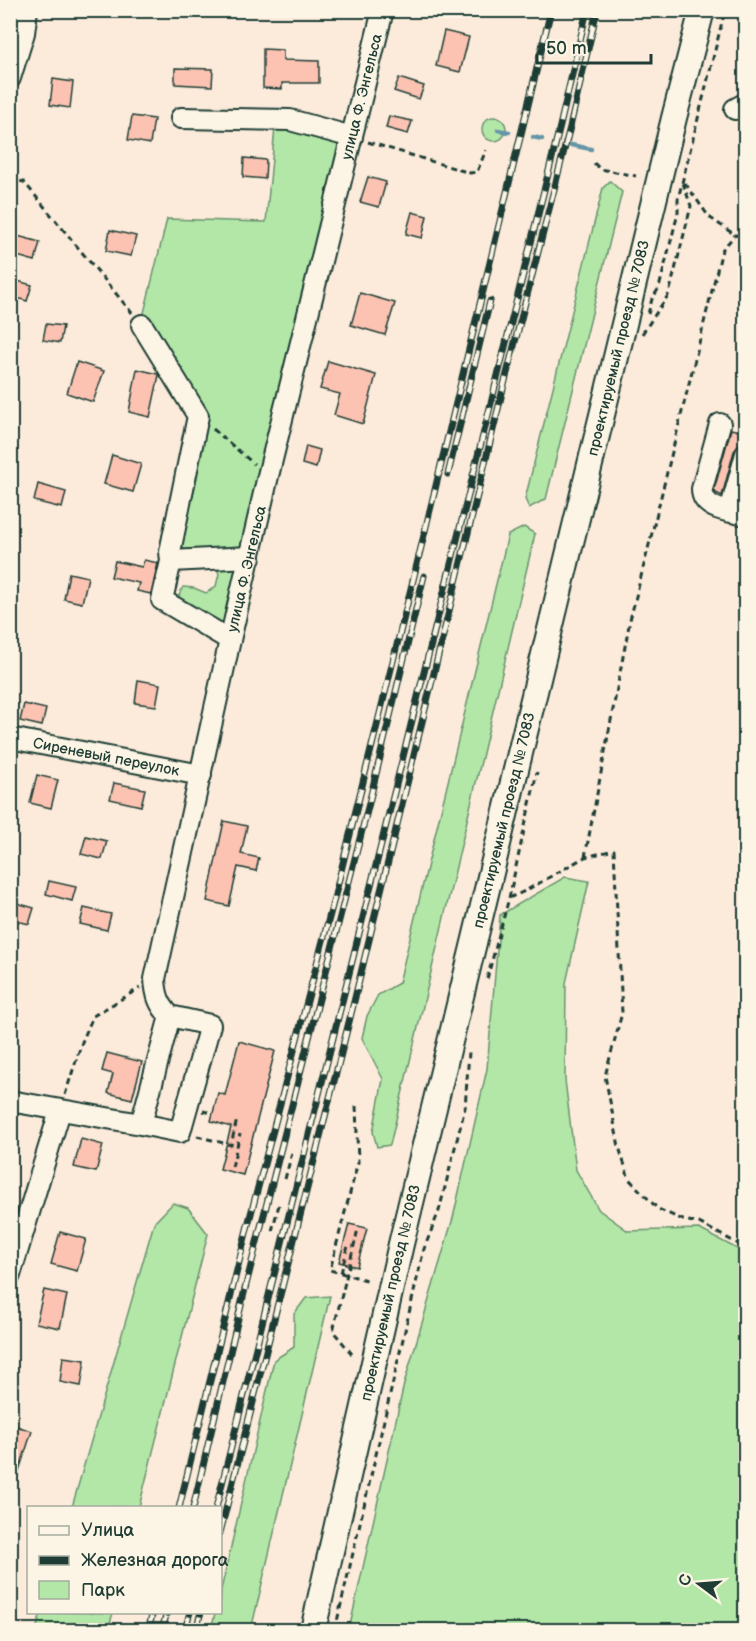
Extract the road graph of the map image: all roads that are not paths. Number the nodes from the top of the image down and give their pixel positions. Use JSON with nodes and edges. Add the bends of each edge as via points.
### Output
{"nodes":[{"id":1,"x":27,"y":10,"type":"edge"},
{"id":2,"x":383,"y":10,"type":"edge"},
{"id":3,"x":702,"y":10,"type":"edge"},
{"id":4,"x":10,"y":78,"type":"edge"},
{"id":5,"x":182,"y":118,"type":"dead end"},
{"id":6,"x":352,"y":137,"type":"junction"},
{"id":7,"x":142,"y":325,"type":"road end"},
{"id":8,"x":720,"y":424,"type":"dead end"},
{"id":9,"x":746,"y":454,"type":"edge"},
{"id":10,"x":738,"y":513,"type":"edge"},
{"id":11,"x":250,"y":557,"type":"junction"},
{"id":12,"x":171,"y":561,"type":"junction"},
{"id":13,"x":230,"y":640,"type":"junction"},
{"id":14,"x":10,"y":738,"type":"edge"},
{"id":15,"x":201,"y":775,"type":"junction"},
{"id":16,"x":170,"y":1016,"type":"junction"},
{"id":17,"x":10,"y":1101,"type":"edge"},
{"id":18,"x":60,"y":1111,"type":"junction"},
{"id":19,"x":141,"y":1124,"type":"junction"},
{"id":20,"x":10,"y":1275,"type":"edge"},
{"id":21,"x":314,"y":1630,"type":"edge"}],
"edges":[{"from":1,"to":4,"type":"street"},
{"from":2,"to":6,"type":"street","name":"улица Ф. Энгельса"},
{"from":3,"to":21,"type":"main road","name":"проектируемый проезд № 7083","via":[[401,1244]]},
{"from":5,"to":6,"type":"street","via":[[290,120]]},
{"from":6,"to":11,"type":"street","name":"улица Ф. Энгельса"},
{"from":7,"to":12,"type":"street","via":[[198,416]]},
{"from":8,"to":10,"type":"street","via":[[702,496],[708,505]]},
{"from":9,"to":10,"type":"street"},
{"from":11,"to":12,"type":"street"},
{"from":11,"to":13,"type":"street","name":"улица Ф. Энгельса"},
{"from":12,"to":13,"type":"street","via":[[162,600]]},
{"from":13,"to":15,"type":"street","name":"улица Ф. Энгельса"},
{"from":14,"to":15,"type":"street","name":"Сиреневый переулок"},
{"from":15,"to":16,"type":"street","name":"улица Ф. Энгельса","via":[[155,979],[156,994]]},
{"from":16,"to":19,"type":"street"},
{"from":16,"to":19,"type":"street","via":[[210,1025],[180,1132]]},
{"from":17,"to":18,"type":"street"},
{"from":18,"to":19,"type":"street"},
{"from":18,"to":20,"type":"street"}]}
